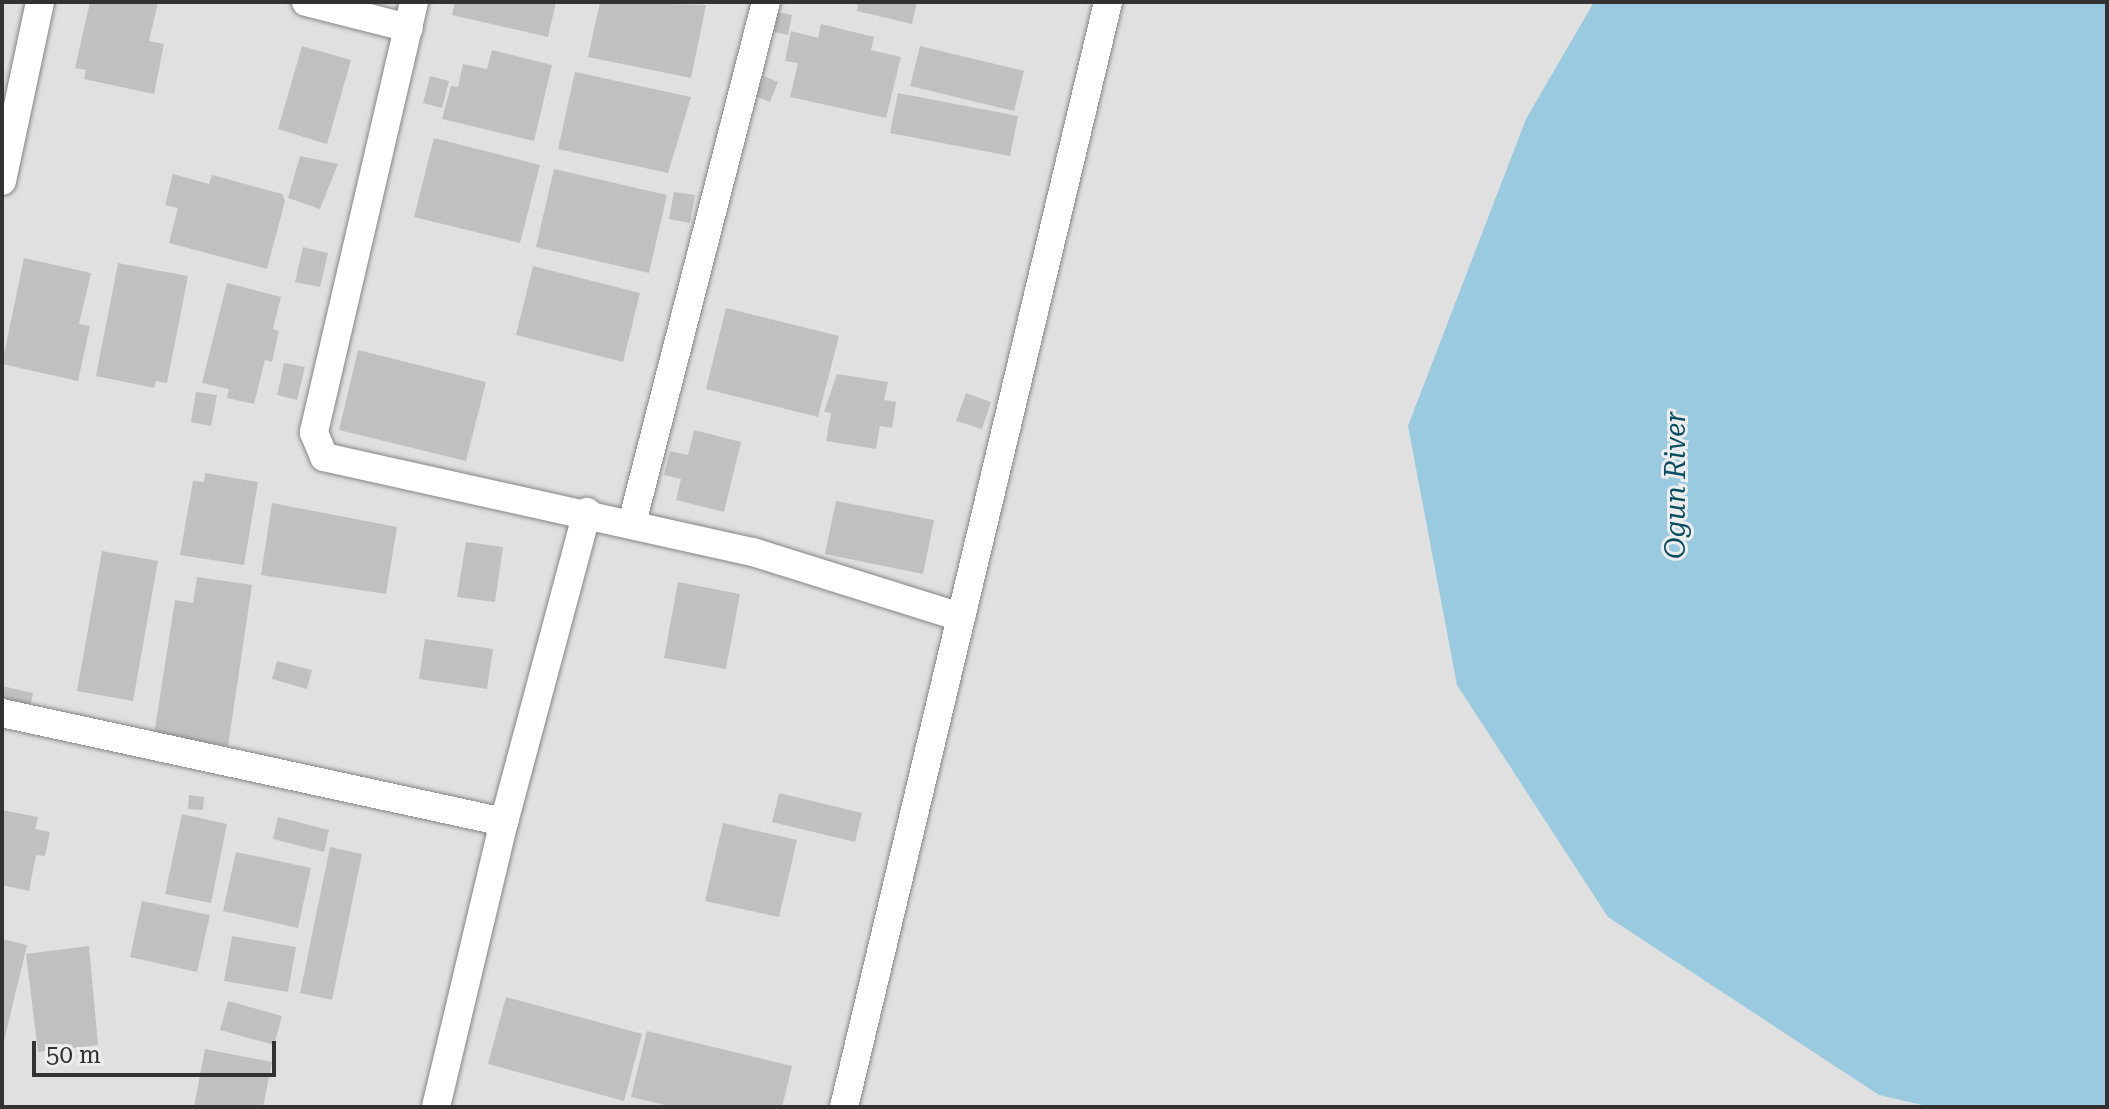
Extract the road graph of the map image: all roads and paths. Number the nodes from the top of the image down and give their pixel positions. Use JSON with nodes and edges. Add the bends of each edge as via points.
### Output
{"nodes":[{"id":1,"x":40,"y":2,"type":"edge"},
{"id":2,"x":306,"y":2,"type":"edge"},
{"id":3,"x":766,"y":2,"type":"edge"},
{"id":4,"x":1108,"y":2,"type":"edge"},
{"id":5,"x":412,"y":15,"type":"edge"},
{"id":6,"x":2,"y":181,"type":"edge"},
{"id":7,"x":587,"y":512,"type":"junction"},
{"id":8,"x":632,"y":523,"type":"junction"},
{"id":9,"x":961,"y":617,"type":"junction"},
{"id":10,"x":2,"y":713,"type":"edge"},
{"id":11,"x":504,"y":822,"type":"junction"},
{"id":12,"x":436,"y":1107,"type":"edge"},
{"id":13,"x":844,"y":1107,"type":"edge"}],
"edges":[{"from":1,"to":6,"type":"street"},
{"from":2,"to":5,"type":"street"},
{"from":3,"to":8,"type":"street"},
{"from":4,"to":9,"type":"street"},
{"from":5,"to":7,"type":"street","via":[[314,433],[317,444],[324,457]]},
{"from":7,"to":8,"type":"street"},
{"from":7,"to":11,"type":"street"},
{"from":8,"to":9,"type":"street","via":[[753,552]]},
{"from":9,"to":13,"type":"street"},
{"from":10,"to":11,"type":"street"},
{"from":11,"to":12,"type":"street"}]}
